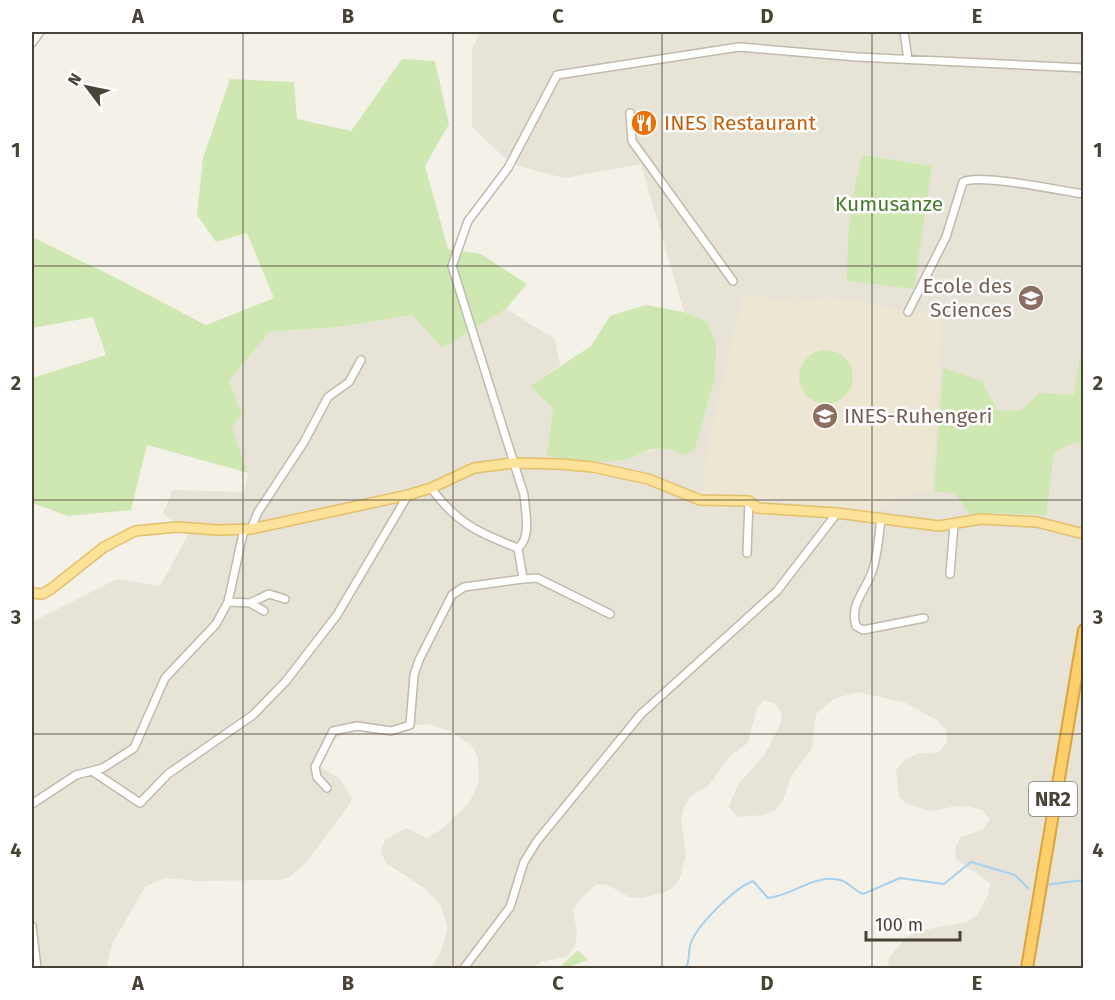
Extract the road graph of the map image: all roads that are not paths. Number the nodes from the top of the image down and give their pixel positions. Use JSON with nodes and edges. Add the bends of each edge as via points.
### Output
{"nodes":[{"id":1,"x":40,"y":32,"type":"edge"},
{"id":2,"x":904,"y":32,"type":"edge"},
{"id":3,"x":32,"y":43,"type":"edge"},
{"id":4,"x":908,"y":59,"type":"junction"},
{"id":5,"x":1083,"y":68,"type":"edge"},
{"id":6,"x":630,"y":113,"type":"dead end"},
{"id":7,"x":1083,"y":194,"type":"edge"},
{"id":8,"x":733,"y":281,"type":"dead end"},
{"id":9,"x":908,"y":312,"type":"dead end"},
{"id":10,"x":361,"y":360,"type":"dead end"},
{"id":11,"x":513,"y":464,"type":"junction"},
{"id":12,"x":431,"y":488,"type":"junction"},
{"id":13,"x":408,"y":495,"type":"junction"},
{"id":14,"x":749,"y":501,"type":"junction"},
{"id":15,"x":837,"y":513,"type":"junction"},
{"id":16,"x":881,"y":518,"type":"junction"},
{"id":17,"x":954,"y":524,"type":"junction"},
{"id":18,"x":248,"y":529,"type":"junction"},
{"id":19,"x":1083,"y":534,"type":"edge"},
{"id":20,"x":518,"y":548,"type":"junction"},
{"id":21,"x":747,"y":554,"type":"dead end"},
{"id":22,"x":950,"y":574,"type":"dead end"},
{"id":23,"x":523,"y":579,"type":"junction"},
{"id":24,"x":32,"y":593,"type":"edge"},
{"id":25,"x":285,"y":599,"type":"dead end"},
{"id":26,"x":228,"y":602,"type":"junction"},
{"id":27,"x":250,"y":603,"type":"junction"},
{"id":28,"x":264,"y":611,"type":"dead end"},
{"id":29,"x":610,"y":614,"type":"dead end"},
{"id":30,"x":924,"y":618,"type":"dead end"},
{"id":31,"x":1083,"y":630,"type":"edge"},
{"id":32,"x":92,"y":771,"type":"junction"},
{"id":33,"x":327,"y":788,"type":"dead end"},
{"id":34,"x":32,"y":804,"type":"edge"},
{"id":35,"x":32,"y":926,"type":"edge"},
{"id":36,"x":37,"y":969,"type":"edge"},
{"id":37,"x":464,"y":969,"type":"edge"},
{"id":38,"x":1027,"y":969,"type":"edge"}],
"edges":[{"from":1,"to":3,"type":"street"},
{"from":2,"to":4,"type":"street"},
{"from":4,"to":5,"type":"street"},
{"from":4,"to":11,"type":"street","via":[[740,46],[557,75],[508,168],[468,221],[452,266]]},
{"from":6,"to":8,"type":"street","via":[[632,141]]},
{"from":7,"to":9,"type":"street","via":[[993,181],[963,182],[946,237]]},
{"from":10,"to":18,"type":"street","via":[[350,382],[328,397]]},
{"from":11,"to":12,"type":"main road","via":[[474,468]]},
{"from":11,"to":14,"type":"main road","via":[[593,467],[648,479],[700,500]]},
{"from":11,"to":20,"type":"street","via":[[524,495],[526,531],[524,543]]},
{"from":12,"to":13,"type":"main road"},
{"from":12,"to":20,"type":"street","via":[[449,512],[480,534]]},
{"from":13,"to":18,"type":"main road"},
{"from":13,"to":32,"type":"street","via":[[337,615],[302,663],[253,715],[168,774],[140,803]]},
{"from":14,"to":15,"type":"main road","via":[[757,508]]},
{"from":14,"to":21,"type":"street"},
{"from":15,"to":16,"type":"main road"},
{"from":15,"to":37,"type":"street","via":[[777,591],[628,728],[537,841],[524,862],[510,907]]},
{"from":16,"to":17,"type":"main road","via":[[925,526]]},
{"from":16,"to":30,"type":"street","via":[[873,570],[855,606],[856,626],[863,630]]},
{"from":17,"to":19,"type":"main road","via":[[996,519],[1037,522]]},
{"from":17,"to":22,"type":"street"},
{"from":18,"to":24,"type":"main road","via":[[177,527],[135,531],[104,547],[51,589],[42,594]]},
{"from":18,"to":26,"type":"street"},
{"from":20,"to":23,"type":"street"},
{"from":23,"to":29,"type":"street","via":[[537,578]]},
{"from":23,"to":33,"type":"street","via":[[464,587],[452,596],[417,668],[410,724],[391,731],[357,726],[333,730],[315,767],[317,777]]},
{"from":25,"to":27,"type":"street","via":[[269,594]]},
{"from":26,"to":27,"type":"street"},
{"from":26,"to":32,"type":"street","via":[[216,624],[165,678],[134,748]]},
{"from":27,"to":28,"type":"street"},
{"from":31,"to":38,"type":"highway","number":"NR2"},
{"from":32,"to":34,"type":"street","via":[[76,775]]},
{"from":35,"to":36,"type":"street"}]}
